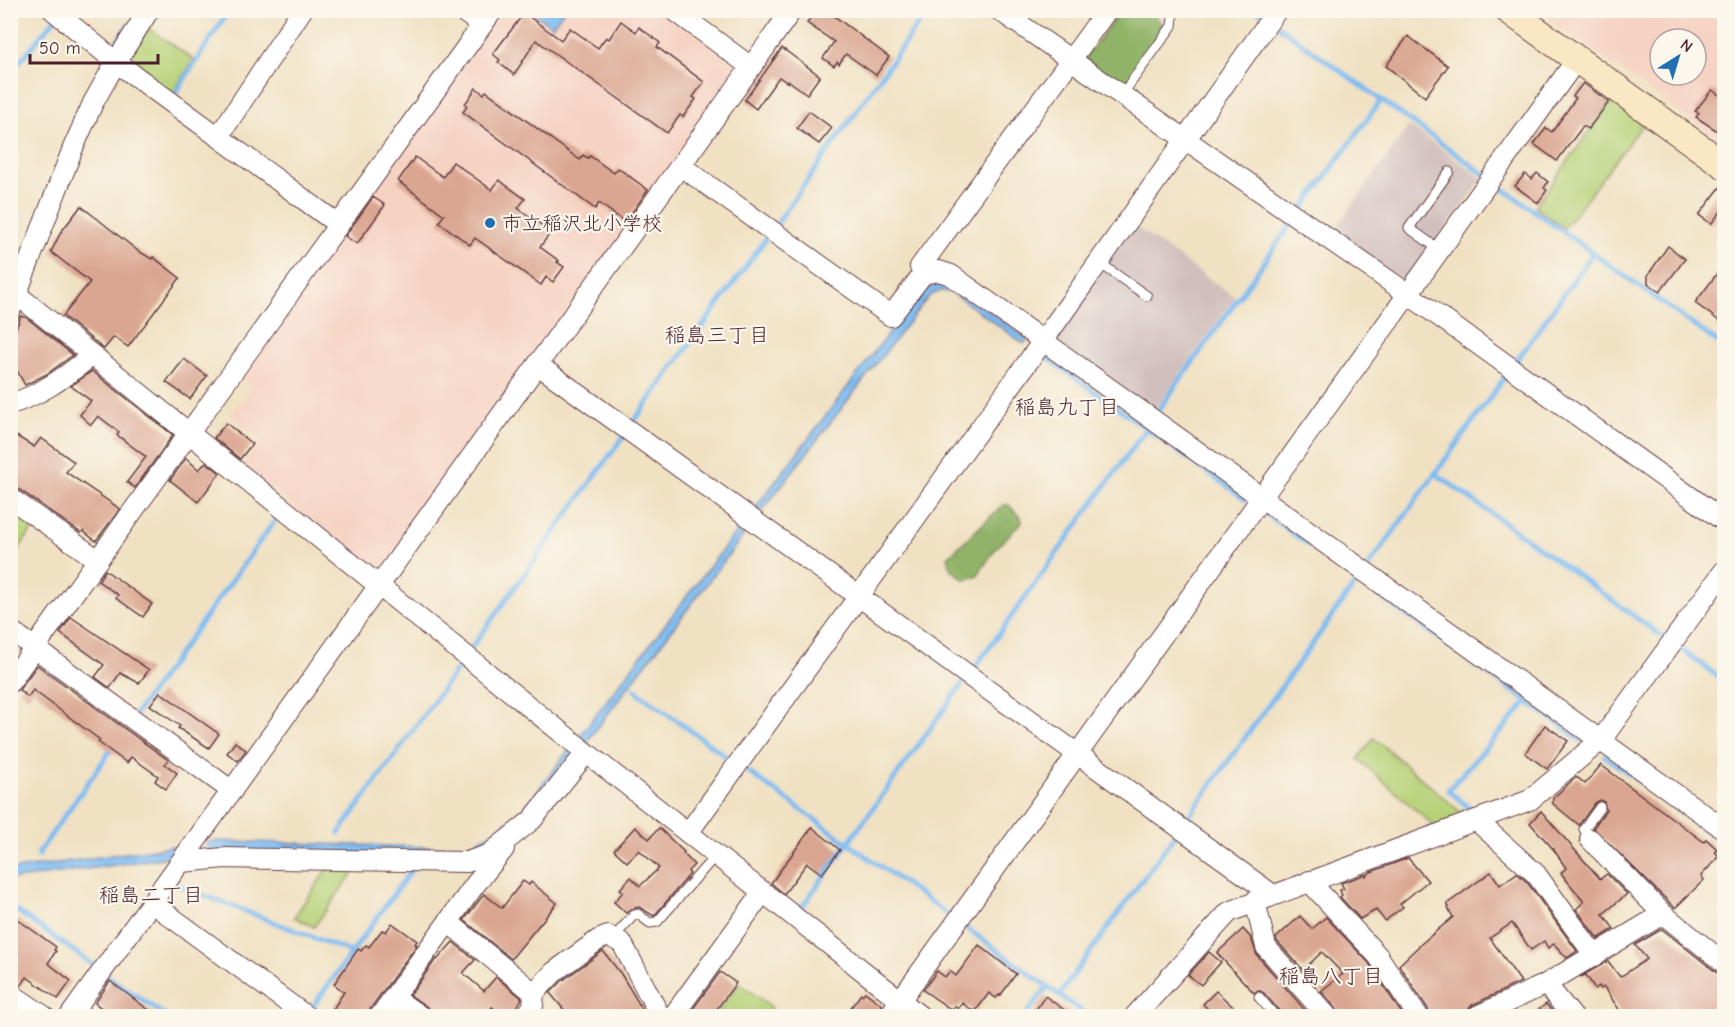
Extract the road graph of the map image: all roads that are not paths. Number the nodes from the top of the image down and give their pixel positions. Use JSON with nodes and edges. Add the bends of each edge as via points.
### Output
{"nodes":[{"id":1,"x":149,"y":10,"type":"edge"},
{"id":2,"x":302,"y":10,"type":"edge"},
{"id":3,"x":461,"y":10,"type":"edge"},
{"id":4,"x":674,"y":10,"type":"edge"},
{"id":5,"x":792,"y":10,"type":"edge"},
{"id":6,"x":999,"y":10,"type":"edge"},
{"id":7,"x":1107,"y":10,"type":"edge"},
{"id":8,"x":1171,"y":10,"type":"edge"},
{"id":9,"x":1277,"y":10,"type":"edge"},
{"id":10,"x":1508,"y":10,"type":"edge"},
{"id":11,"x":55,"y":11,"type":"edge"},
{"id":12,"x":488,"y":18,"type":"edge"},
{"id":13,"x":1577,"y":59,"type":"junction"},
{"id":14,"x":1071,"y":61,"type":"junction"},
{"id":15,"x":116,"y":62,"type":"junction"},
{"id":16,"x":751,"y":67,"type":"junction"},
{"id":17,"x":1121,"y":96,"type":"junction"},
{"id":18,"x":219,"y":136,"type":"junction"},
{"id":19,"x":1184,"y":139,"type":"junction"},
{"id":20,"x":1725,"y":165,"type":"edge"},
{"id":21,"x":681,"y":166,"type":"junction"},
{"id":22,"x":1449,"y":172,"type":"dead end"},
{"id":23,"x":339,"y":225,"type":"junction"},
{"id":24,"x":1440,"y":250,"type":"junction"},
{"id":25,"x":1098,"y":262,"type":"junction"},
{"id":26,"x":923,"y":274,"type":"junction"},
{"id":27,"x":1408,"y":294,"type":"junction"},
{"id":28,"x":1147,"y":296,"type":"dead end"},
{"id":29,"x":12,"y":298,"type":"edge"},
{"id":30,"x":1043,"y":341,"type":"junction"},
{"id":31,"x":93,"y":356,"type":"junction"},
{"id":32,"x":538,"y":365,"type":"junction"},
{"id":33,"x":10,"y":404,"type":"edge"},
{"id":34,"x":188,"y":433,"type":"junction"},
{"id":35,"x":10,"y":498,"type":"edge"},
{"id":36,"x":1262,"y":498,"type":"junction"},
{"id":37,"x":1725,"y":521,"type":"edge"},
{"id":38,"x":98,"y":560,"type":"junction"},
{"id":39,"x":1725,"y":571,"type":"edge"},
{"id":40,"x":380,"y":587,"type":"junction"},
{"id":41,"x":859,"y":596,"type":"junction"},
{"id":42,"x":10,"y":630,"type":"edge"},
{"id":43,"x":35,"y":648,"type":"junction"},
{"id":44,"x":10,"y":682,"type":"edge"},
{"id":45,"x":1601,"y":741,"type":"junction"},
{"id":46,"x":580,"y":748,"type":"junction"},
{"id":47,"x":1078,"y":754,"type":"junction"},
{"id":48,"x":232,"y":791,"type":"junction"},
{"id":49,"x":1600,"y":807,"type":"dead end"},
{"id":50,"x":1476,"y":820,"type":"junction"},
{"id":51,"x":1725,"y":829,"type":"edge"},
{"id":52,"x":688,"y":833,"type":"junction"},
{"id":53,"x":513,"y":837,"type":"junction"},
{"id":54,"x":1590,"y":839,"type":"joint"},
{"id":55,"x":716,"y":855,"type":"junction"},
{"id":56,"x":182,"y":862,"type":"junction"},
{"id":57,"x":1309,"y":881,"type":"junction"},
{"id":58,"x":763,"y":892,"type":"junction"},
{"id":59,"x":1264,"y":898,"type":"junction"},
{"id":60,"x":152,"y":903,"type":"junction"},
{"id":61,"x":1663,"y":914,"type":"junction"},
{"id":62,"x":448,"y":922,"type":"junction"},
{"id":63,"x":613,"y":938,"type":"junction"},
{"id":64,"x":1595,"y":956,"type":"junction"},
{"id":65,"x":1725,"y":963,"type":"edge"},
{"id":66,"x":1546,"y":984,"type":"junction"},
{"id":67,"x":10,"y":993,"type":"edge"},
{"id":68,"x":1259,"y":997,"type":"dead end"},
{"id":69,"x":394,"y":998,"type":"junction"},
{"id":70,"x":534,"y":1008,"type":"edge"},
{"id":71,"x":895,"y":1009,"type":"edge"},
{"id":72,"x":1483,"y":1015,"type":"edge"},
{"id":73,"x":44,"y":1017,"type":"edge"},
{"id":74,"x":70,"y":1017,"type":"edge"},
{"id":75,"x":306,"y":1017,"type":"edge"},
{"id":76,"x":380,"y":1017,"type":"edge"},
{"id":77,"x":420,"y":1017,"type":"edge"},
{"id":78,"x":660,"y":1017,"type":"edge"},
{"id":79,"x":673,"y":1017,"type":"edge"},
{"id":80,"x":920,"y":1017,"type":"edge"},
{"id":81,"x":1135,"y":1017,"type":"edge"},
{"id":82,"x":1275,"y":1017,"type":"edge"},
{"id":83,"x":1327,"y":1017,"type":"edge"},
{"id":84,"x":1418,"y":1017,"type":"edge"},
{"id":85,"x":1572,"y":1017,"type":"edge"}],
"edges":[{"from":1,"to":15,"type":"street"},
{"from":2,"to":18,"type":"street"},
{"from":3,"to":12,"type":"street"},
{"from":4,"to":16,"type":"street"},
{"from":5,"to":16,"type":"street"},
{"from":6,"to":14,"type":"street"},
{"from":7,"to":14,"type":"street"},
{"from":8,"to":17,"type":"lane","via":[[1172,26]]},
{"from":9,"to":19,"type":"street"},
{"from":10,"to":13,"type":"street"},
{"from":11,"to":15,"type":"street"},
{"from":12,"to":23,"type":"street"},
{"from":13,"to":20,"type":"street"},
{"from":13,"to":24,"type":"street"},
{"from":14,"to":17,"type":"street"},
{"from":14,"to":26,"type":"street","via":[[920,267]]},
{"from":15,"to":18,"type":"street"},
{"from":15,"to":29,"type":"street","via":[[73,148]]},
{"from":16,"to":21,"type":"street"},
{"from":17,"to":19,"type":"street"},
{"from":18,"to":23,"type":"street"},
{"from":19,"to":25,"type":"street"},
{"from":19,"to":27,"type":"street"},
{"from":21,"to":26,"type":"street","via":[[891,316]]},
{"from":21,"to":32,"type":"street"},
{"from":22,"to":24,"type":"lane","via":[[1409,228]]},
{"from":23,"to":34,"type":"street"},
{"from":24,"to":27,"type":"street"},
{"from":25,"to":28,"type":"lane"},
{"from":25,"to":30,"type":"street"},
{"from":26,"to":30,"type":"street","via":[[939,271],[951,275]]},
{"from":27,"to":36,"type":"street"},
{"from":27,"to":37,"type":"street"},
{"from":29,"to":31,"type":"street"},
{"from":30,"to":36,"type":"street"},
{"from":30,"to":41,"type":"street"},
{"from":31,"to":33,"type":"street","via":[[54,385]]},
{"from":31,"to":34,"type":"street"},
{"from":32,"to":40,"type":"street"},
{"from":32,"to":41,"type":"street"},
{"from":34,"to":38,"type":"street"},
{"from":34,"to":40,"type":"street"},
{"from":35,"to":38,"type":"street"},
{"from":36,"to":45,"type":"street"},
{"from":36,"to":47,"type":"street"},
{"from":38,"to":43,"type":"street"},
{"from":39,"to":45,"type":"street"},
{"from":40,"to":46,"type":"street"},
{"from":40,"to":48,"type":"street"},
{"from":41,"to":47,"type":"street"},
{"from":41,"to":52,"type":"street"},
{"from":42,"to":43,"type":"street"},
{"from":43,"to":44,"type":"street"},
{"from":43,"to":48,"type":"street"},
{"from":45,"to":50,"type":"street","via":[[1530,800]]},
{"from":45,"to":51,"type":"street"},
{"from":46,"to":52,"type":"street"},
{"from":46,"to":53,"type":"street","via":[[544,807]]},
{"from":47,"to":59,"type":"street"},
{"from":47,"to":71,"type":"street"},
{"from":48,"to":56,"type":"street"},
{"from":49,"to":54,"type":"lane","via":[[1584,829]]},
{"from":50,"to":57,"type":"street"},
{"from":50,"to":64,"type":"street","via":[[1536,874]]},
{"from":52,"to":55,"type":"street"},
{"from":53,"to":56,"type":"street","via":[[488,855],[467,862],[224,858]]},
{"from":53,"to":62,"type":"street"},
{"from":54,"to":61,"type":"street"},
{"from":55,"to":58,"type":"street"},
{"from":55,"to":63,"type":"lane","via":[[657,922],[634,915]]},
{"from":56,"to":60,"type":"street"},
{"from":57,"to":59,"type":"street"},
{"from":57,"to":84,"type":"street","via":[[1378,956]]},
{"from":58,"to":71,"type":"street"},
{"from":58,"to":79,"type":"street"},
{"from":59,"to":81,"type":"street","via":[[1229,912]]},
{"from":59,"to":83,"type":"street","via":[[1266,947]]},
{"from":60,"to":74,"type":"street"},
{"from":60,"to":75,"type":"street"},
{"from":61,"to":64,"type":"street"},
{"from":61,"to":65,"type":"street"},
{"from":62,"to":69,"type":"street"},
{"from":62,"to":70,"type":"street"},
{"from":63,"to":70,"type":"street","via":[[598,940],[554,972]]},
{"from":63,"to":78,"type":"street","via":[[622,944]]},
{"from":64,"to":66,"type":"street"},
{"from":66,"to":72,"type":"street"},
{"from":66,"to":85,"type":"street"},
{"from":67,"to":73,"type":"street"},
{"from":68,"to":82,"type":"lane"},
{"from":69,"to":76,"type":"street"},
{"from":69,"to":77,"type":"street"},
{"from":71,"to":80,"type":"street"}]}
